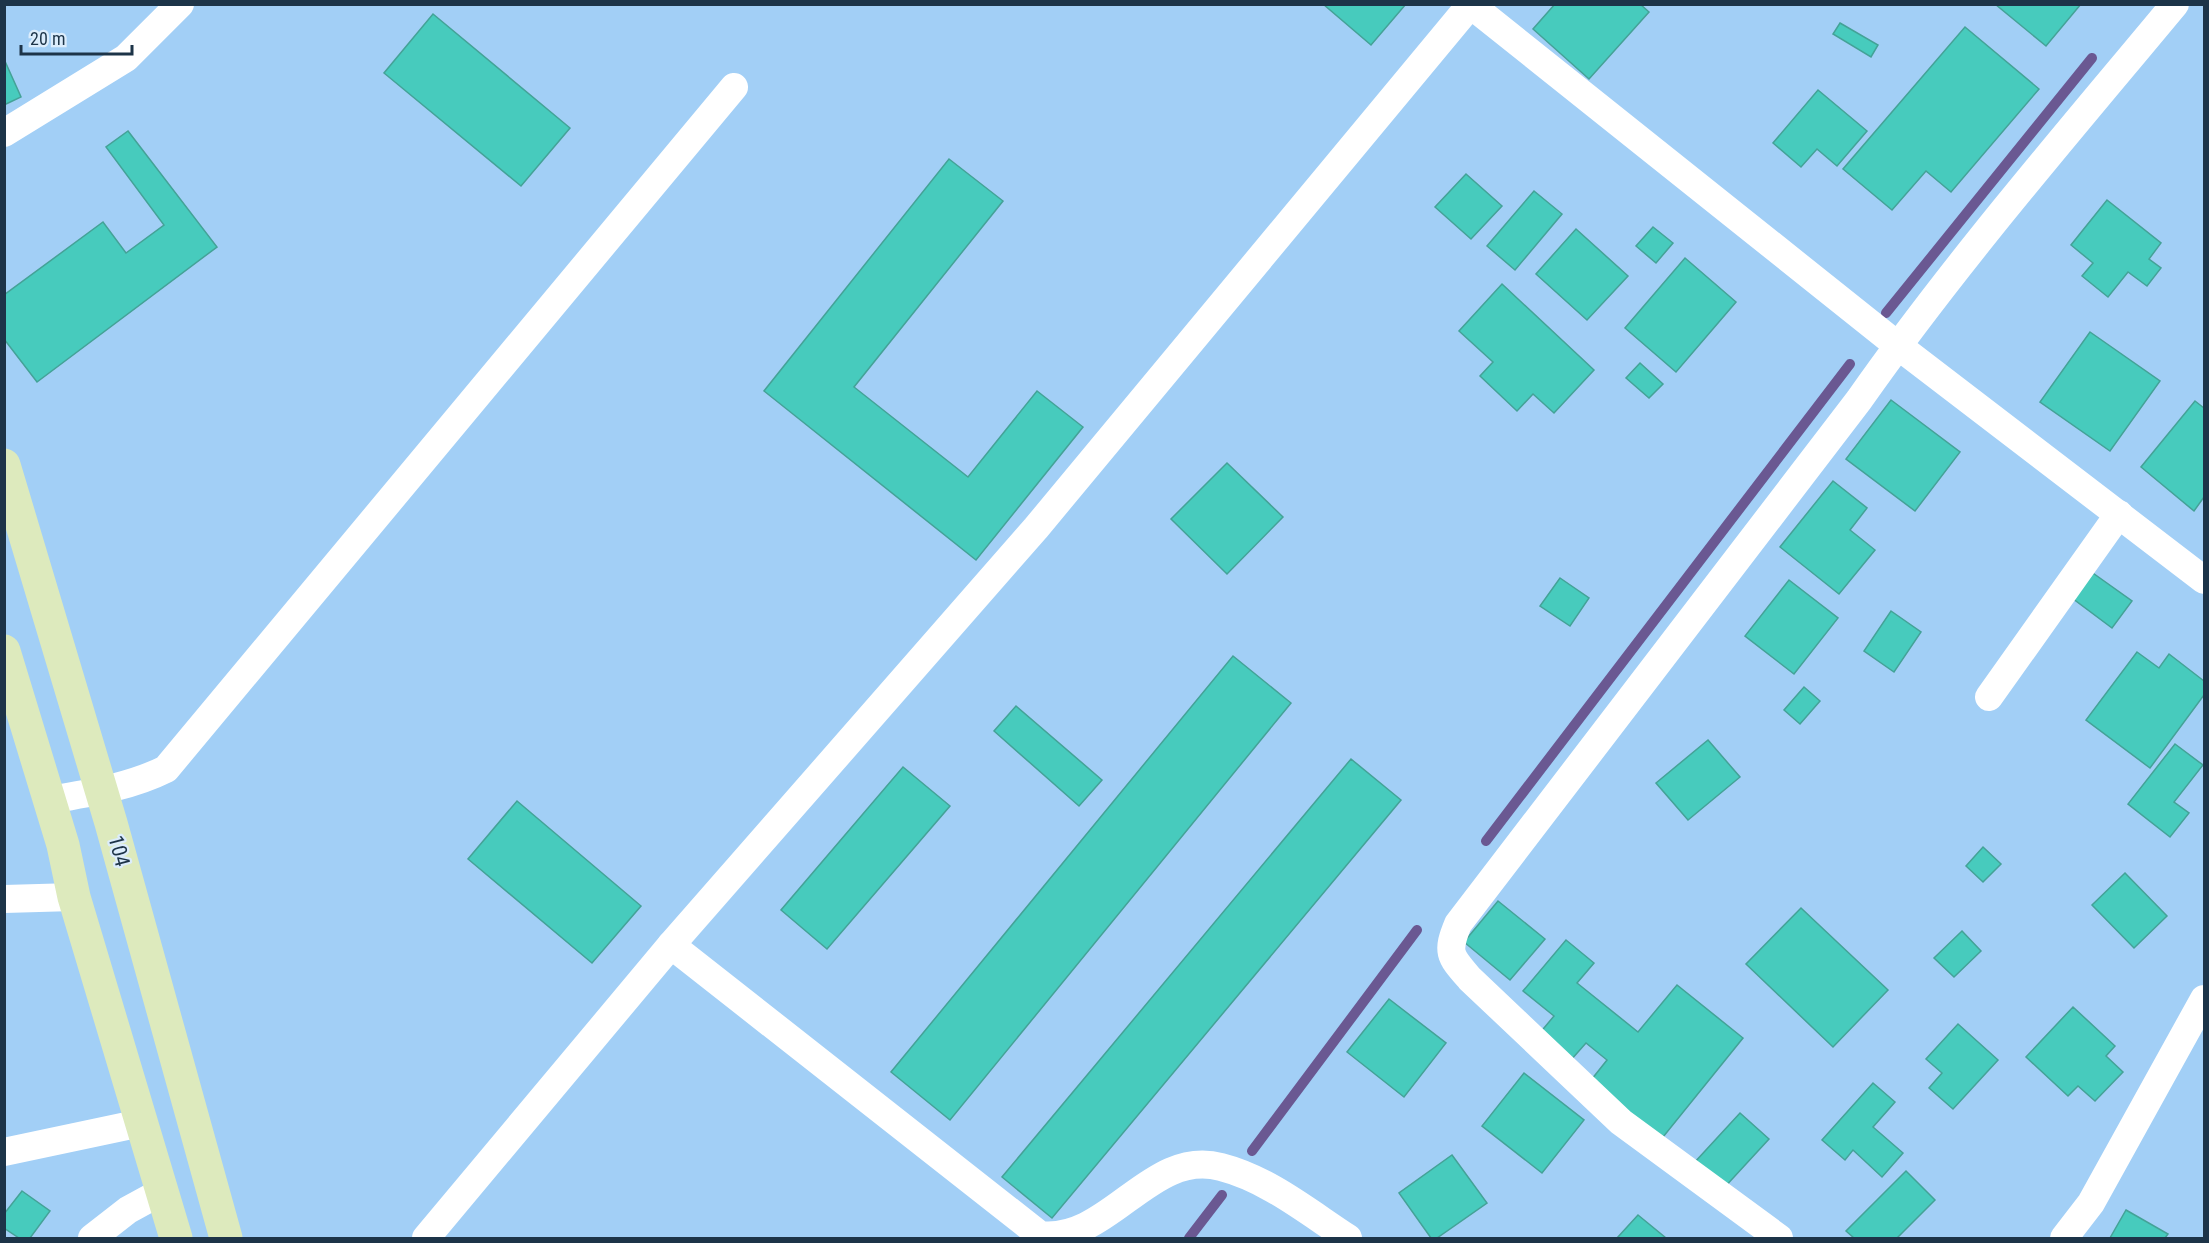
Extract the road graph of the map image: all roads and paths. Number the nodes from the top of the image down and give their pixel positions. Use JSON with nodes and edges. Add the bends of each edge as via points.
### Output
{"nodes":[{"id":1,"x":180,"y":4,"type":"edge"},
{"id":2,"x":2175,"y":4,"type":"edge"},
{"id":3,"x":1471,"y":5,"type":"edge"},
{"id":4,"x":734,"y":87,"type":"dead end"},
{"id":5,"x":4,"y":133,"type":"edge"},
{"id":6,"x":1897,"y":345,"type":"junction"},
{"id":7,"x":4,"y":465,"type":"edge"},
{"id":8,"x":2119,"y":514,"type":"junction"},
{"id":9,"x":2205,"y":580,"type":"edge"},
{"id":10,"x":4,"y":651,"type":"edge"},
{"id":11,"x":1989,"y":697,"type":"dead end"},
{"id":12,"x":101,"y":791,"type":"junction"},
{"id":13,"x":50,"y":800,"type":"junction"},
{"id":14,"x":74,"y":897,"type":"junction"},
{"id":15,"x":4,"y":898,"type":"edge"},
{"id":16,"x":671,"y":945,"type":"junction"},
{"id":17,"x":2200,"y":1016,"type":"edge"},
{"id":18,"x":141,"y":1123,"type":"junction"},
{"id":19,"x":4,"y":1152,"type":"edge"},
{"id":20,"x":161,"y":1192,"type":"junction"},
{"id":21,"x":92,"y":1239,"type":"edge"},
{"id":22,"x":176,"y":1239,"type":"edge"},
{"id":23,"x":226,"y":1239,"type":"edge"},
{"id":24,"x":426,"y":1239,"type":"edge"},
{"id":25,"x":1348,"y":1239,"type":"edge"},
{"id":26,"x":1779,"y":1239,"type":"edge"},
{"id":27,"x":2064,"y":1239,"type":"edge"}],
"edges":[{"from":1,"to":5,"type":"street","via":[[126,58]]},
{"from":2,"to":6,"type":"street"},
{"from":3,"to":6,"type":"street"},
{"from":3,"to":16,"type":"street","via":[[1036,528]]},
{"from":4,"to":12,"type":"street","via":[[166,769],[149,778]]},
{"from":6,"to":8,"type":"street"},
{"from":6,"to":26,"type":"street","via":[[1458,924],[1450,944],[1455,962],[1470,979],[1621,1122]]},
{"from":7,"to":12,"type":"street","name":"104"},
{"from":8,"to":9,"type":"street"},
{"from":8,"to":11,"type":"street"},
{"from":10,"to":13,"type":"street"},
{"from":12,"to":13,"type":"street"},
{"from":12,"to":23,"type":"street","name":"104"},
{"from":13,"to":14,"type":"street"},
{"from":14,"to":15,"type":"street"},
{"from":14,"to":18,"type":"street"},
{"from":16,"to":24,"type":"street"},
{"from":16,"to":25,"type":"street","via":[[1040,1235],[1068,1236],[1098,1223],[1164,1177],[1199,1164],[1220,1166],[1270,1186]]},
{"from":17,"to":27,"type":"street","via":[[2091,1203]]},
{"from":18,"to":19,"type":"street"},
{"from":18,"to":20,"type":"street"},
{"from":20,"to":21,"type":"street","via":[[128,1210]]},
{"from":20,"to":22,"type":"street"}]}
